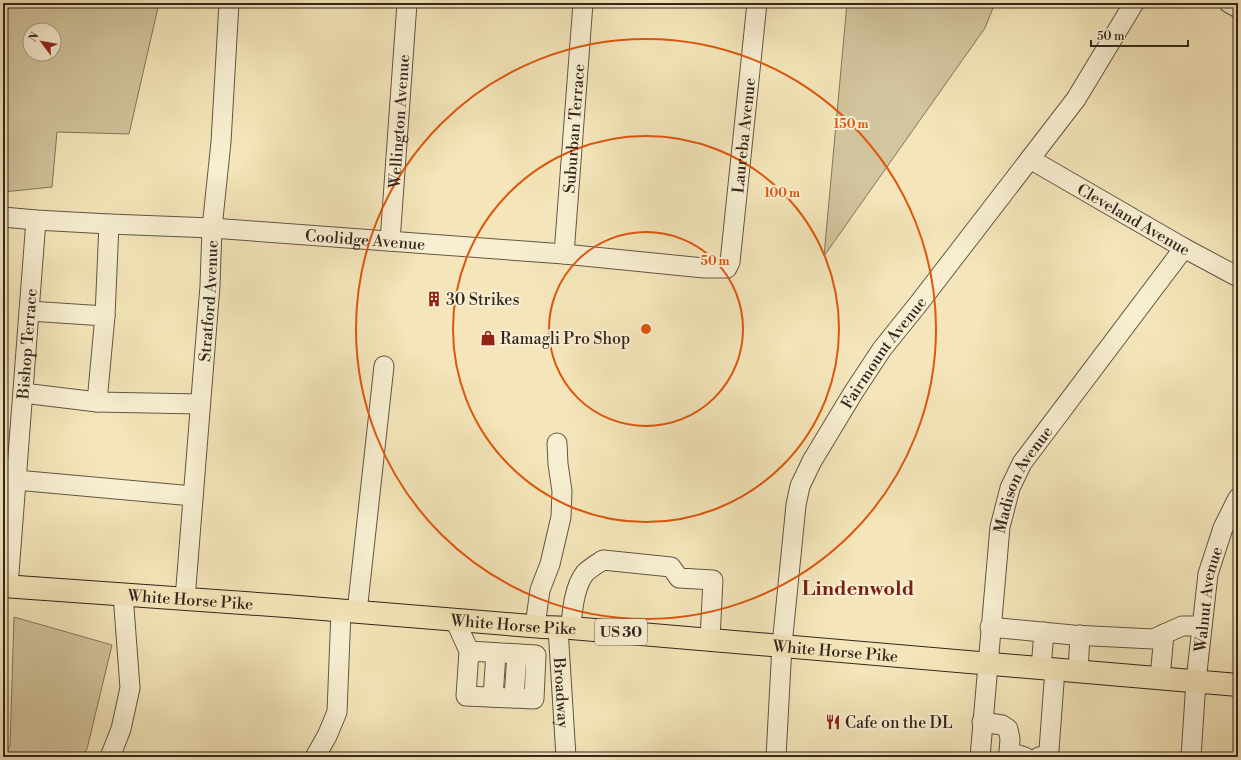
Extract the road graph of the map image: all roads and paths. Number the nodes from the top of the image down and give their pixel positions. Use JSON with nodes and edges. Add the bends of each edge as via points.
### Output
{"nodes":[{"id":1,"x":229,"y":3,"type":"edge"},
{"id":2,"x":407,"y":3,"type":"edge"},
{"id":3,"x":583,"y":3,"type":"edge"},
{"id":4,"x":758,"y":3,"type":"edge"},
{"id":5,"x":1134,"y":3,"type":"edge"},
{"id":6,"x":1229,"y":3,"type":"edge"},
{"id":7,"x":1238,"y":8,"type":"edge"},
{"id":8,"x":1030,"y":159,"type":"junction"},
{"id":9,"x":3,"y":217,"type":"edge"},
{"id":10,"x":36,"y":220,"type":"junction"},
{"id":11,"x":109,"y":224,"type":"junction"},
{"id":12,"x":212,"y":228,"type":"junction"},
{"id":13,"x":390,"y":241,"type":"junction"},
{"id":14,"x":1184,"y":248,"type":"junction"},
{"id":15,"x":564,"y":254,"type":"junction"},
{"id":16,"x":727,"y":268,"type":"joint"},
{"id":17,"x":1238,"y":277,"type":"edge"},
{"id":18,"x":29,"y":311,"type":"junction"},
{"id":19,"x":105,"y":316,"type":"junction"},
{"id":20,"x":384,"y":366,"type":"dead end"},
{"id":21,"x":23,"y":392,"type":"junction"},
{"id":22,"x":96,"y":402,"type":"junction"},
{"id":23,"x":200,"y":404,"type":"junction"},
{"id":24,"x":558,"y":443,"type":"dead end"},
{"id":25,"x":16,"y":480,"type":"junction"},
{"id":26,"x":193,"y":496,"type":"junction"},
{"id":27,"x":1238,"y":498,"type":"edge"},
{"id":28,"x":7,"y":546,"type":"edge"},
{"id":29,"x":5,"y":586,"type":"edge"},
{"id":30,"x":123,"y":594,"type":"junction"},
{"id":31,"x":185,"y":599,"type":"junction"},
{"id":32,"x":357,"y":612,"type":"junction"},
{"id":33,"x":454,"y":620,"type":"junction"},
{"id":34,"x":1202,"y":626,"type":"junction"},
{"id":35,"x":552,"y":627,"type":"junction"},
{"id":36,"x":990,"y":627,"type":"junction"},
{"id":37,"x":1044,"y":632,"type":"junction"},
{"id":38,"x":1164,"y":634,"type":"junction"},
{"id":39,"x":1080,"y":635,"type":"junction"},
{"id":40,"x":710,"y":639,"type":"junction"},
{"id":41,"x":782,"y":645,"type":"junction"},
{"id":42,"x":469,"y":651,"type":"junction"},
{"id":43,"x":496,"y":653,"type":"junction"},
{"id":44,"x":528,"y":659,"type":"junction"},
{"id":45,"x":988,"y":664,"type":"junction"},
{"id":46,"x":1048,"y":669,"type":"junction"},
{"id":47,"x":561,"y":670,"type":"junction"},
{"id":48,"x":1078,"y":672,"type":"junction"},
{"id":49,"x":1160,"y":678,"type":"junction"},
{"id":50,"x":1196,"y":681,"type":"junction"},
{"id":51,"x":1238,"y":685,"type":"edge"},
{"id":52,"x":493,"y":697,"type":"junction"},
{"id":53,"x":514,"y":698,"type":"junction"},
{"id":54,"x":534,"y":699,"type":"junction"},
{"id":55,"x":563,"y":702,"type":"junction"},
{"id":56,"x":982,"y":722,"type":"junction"},
{"id":57,"x":1196,"y":756,"type":"edge"},
{"id":58,"x":110,"y":757,"type":"edge"},
{"id":59,"x":315,"y":757,"type":"edge"},
{"id":60,"x":566,"y":757,"type":"edge"},
{"id":61,"x":776,"y":757,"type":"edge"},
{"id":62,"x":980,"y":757,"type":"edge"},
{"id":63,"x":1025,"y":757,"type":"edge"},
{"id":64,"x":1039,"y":757,"type":"edge"}],
"edges":[{"from":1,"to":12,"type":"street","name":"Stratford Avenue","via":[[221,142]]},
{"from":2,"to":13,"type":"street","name":"Wellington Avenue"},
{"from":3,"to":15,"type":"street","name":"Suburban Terrace"},
{"from":4,"to":16,"type":"street","name":"Laureba Avenue","via":[[730,262]]},
{"from":5,"to":8,"type":"street","name":"Fairmount Avenue","via":[[1076,99]]},
{"from":6,"to":7,"type":"street"},
{"from":8,"to":14,"type":"street","name":"Cleveland Avenue"},
{"from":8,"to":41,"type":"street","name":"Fairmount Avenue","via":[[882,349],[812,461],[800,486],[796,505]]},
{"from":9,"to":10,"type":"street","name":"Coolidge Avenue"},
{"from":10,"to":11,"type":"street","name":"Coolidge Avenue"},
{"from":10,"to":18,"type":"street","name":"Bishop Terrace"},
{"from":11,"to":12,"type":"street","name":"Coolidge Avenue"},
{"from":11,"to":19,"type":"street"},
{"from":12,"to":13,"type":"street","name":"Coolidge Avenue"},
{"from":12,"to":23,"type":"street","name":"Stratford Avenue"},
{"from":13,"to":15,"type":"street","name":"Coolidge Avenue"},
{"from":14,"to":17,"type":"street","name":"Cleveland Avenue"},
{"from":14,"to":36,"type":"street","name":"Madison Avenue","via":[[1022,463],[1010,488],[1000,527]]},
{"from":15,"to":16,"type":"street","name":"Coolidge Avenue"},
{"from":18,"to":19,"type":"street"},
{"from":18,"to":21,"type":"street","name":"Bishop Terrace"},
{"from":19,"to":22,"type":"street"},
{"from":20,"to":32,"type":"street"},
{"from":21,"to":22,"type":"street"},
{"from":21,"to":25,"type":"street","name":"Bishop Terrace"},
{"from":22,"to":23,"type":"street"},
{"from":23,"to":26,"type":"street","name":"Stratford Avenue"},
{"from":24,"to":35,"type":"street","via":[[562,491],[560,517],[550,564],[540,590]]},
{"from":25,"to":26,"type":"street"},
{"from":25,"to":28,"type":"street","name":"Bishop Terrace"},
{"from":26,"to":31,"type":"street","name":"Stratford Avenue"},
{"from":27,"to":34,"type":"street","name":"Walnut Avenue","via":[[1223,528],[1208,574]]},
{"from":28,"to":29,"type":"street","name":"Bishop Terrace"},
{"from":29,"to":30,"type":"highway","name":"White Horse Pike","number":"US 30"},
{"from":30,"to":31,"type":"highway","name":"White Horse Pike","number":"US 30"},
{"from":30,"to":58,"type":"street","via":[[130,688],[121,729]]},
{"from":31,"to":32,"type":"highway","name":"White Horse Pike","number":"US 30"},
{"from":32,"to":33,"type":"highway","name":"White Horse Pike","number":"US 30"},
{"from":32,"to":59,"type":"street","via":[[341,611],[337,712]]},
{"from":33,"to":35,"type":"highway","name":"White Horse Pike","number":"US 30"},
{"from":33,"to":42,"type":"street"},
{"from":34,"to":38,"type":"street","via":[[1182,626]]},
{"from":34,"to":50,"type":"street","name":"Walnut Avenue"},
{"from":35,"to":40,"type":"highway","name":"White Horse Pike","number":"US 30"},
{"from":35,"to":40,"type":"street","via":[[572,618],[580,582],[586,573],[603,560],[671,567],[679,578],[713,580]]},
{"from":35,"to":44,"type":"street","via":[[532,648]]},
{"from":35,"to":47,"type":"street","name":"Broadway"},
{"from":36,"to":37,"type":"street"},
{"from":36,"to":45,"type":"street","name":"Madison Avenue"},
{"from":37,"to":39,"type":"street"},
{"from":37,"to":46,"type":"street"},
{"from":38,"to":39,"type":"street","via":[[1153,639]]},
{"from":38,"to":49,"type":"street"},
{"from":39,"to":48,"type":"street"},
{"from":40,"to":41,"type":"highway","name":"White Horse Pike","number":"US 30"},
{"from":41,"to":45,"type":"highway","name":"White Horse Pike","number":"US 30"},
{"from":41,"to":61,"type":"street","name":"Fairmount Avenue"},
{"from":42,"to":43,"type":"street"},
{"from":42,"to":52,"type":"street","via":[[466,696]]},
{"from":43,"to":44,"type":"street"},
{"from":43,"to":52,"type":"street"},
{"from":44,"to":47,"type":"street"},
{"from":44,"to":53,"type":"street"},
{"from":44,"to":54,"type":"street"},
{"from":45,"to":46,"type":"highway","name":"White Horse Pike","number":"US 30"},
{"from":45,"to":56,"type":"street","name":"Madison Avenue"},
{"from":46,"to":48,"type":"highway","name":"White Horse Pike","number":"US 30"},
{"from":46,"to":64,"type":"street","via":[[1049,750],[1047,755]]},
{"from":47,"to":55,"type":"street","name":"Broadway"},
{"from":48,"to":49,"type":"highway","name":"White Horse Pike","number":"US 30"},
{"from":49,"to":50,"type":"highway","name":"White Horse Pike","number":"US 30"},
{"from":50,"to":51,"type":"highway","name":"White Horse Pike","number":"US 30"},
{"from":50,"to":57,"type":"street","name":"Walnut Avenue"},
{"from":52,"to":53,"type":"street"},
{"from":53,"to":54,"type":"street"},
{"from":54,"to":55,"type":"street"},
{"from":55,"to":60,"type":"street","name":"Broadway"},
{"from":56,"to":62,"type":"street","name":"Madison Avenue"},
{"from":56,"to":63,"type":"street","via":[[1002,725],[1008,729],[1009,752]]}]}
